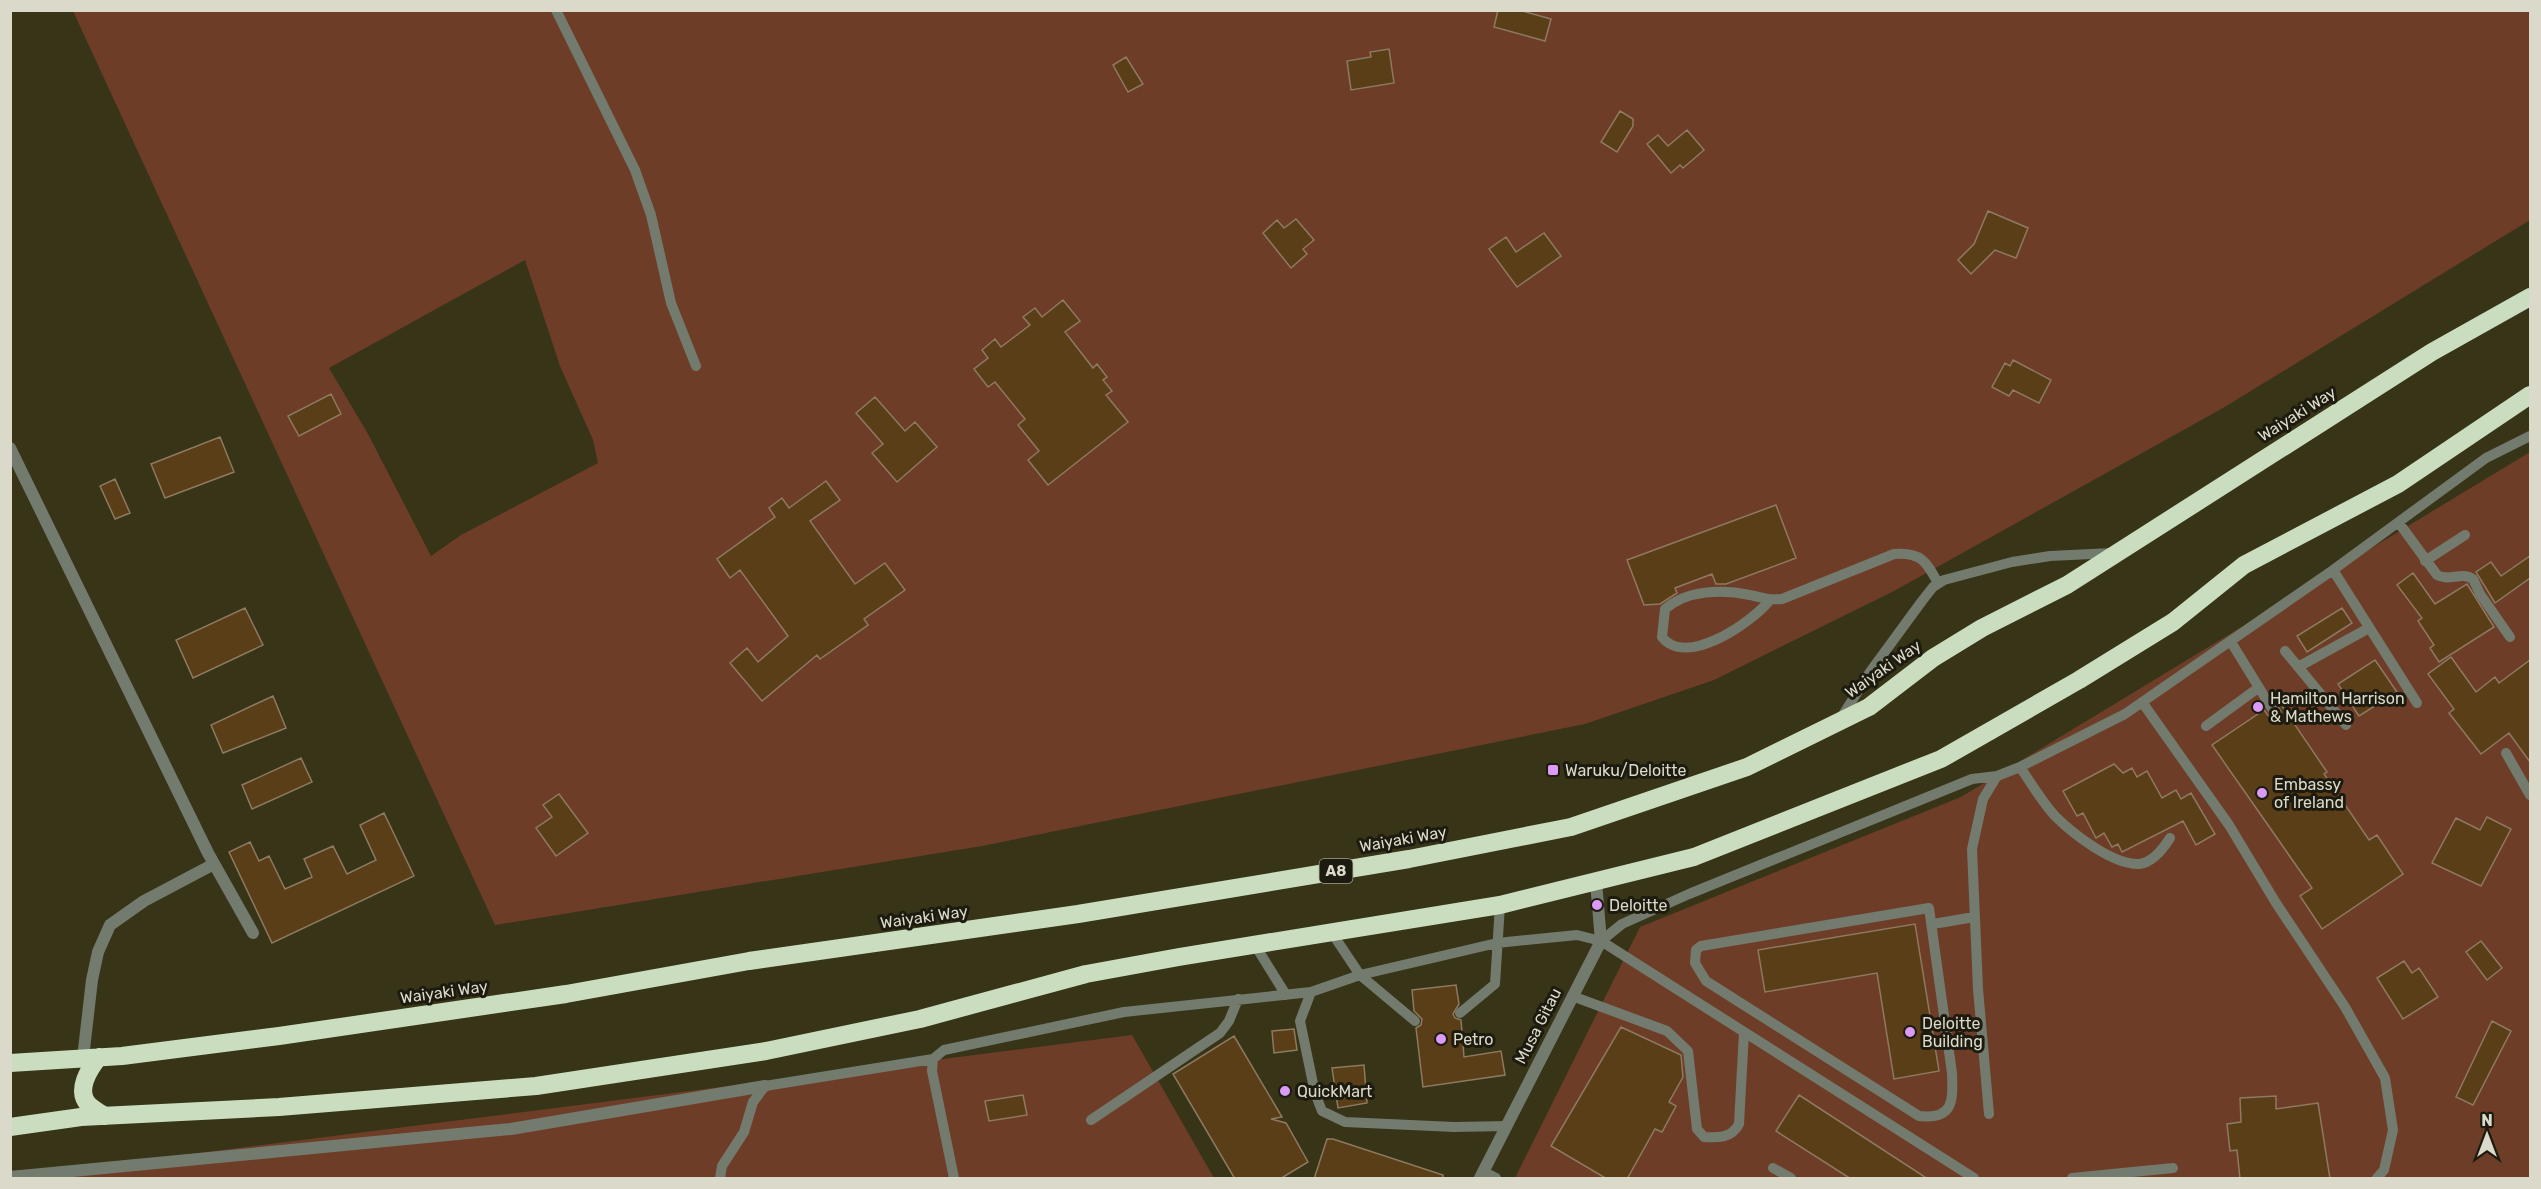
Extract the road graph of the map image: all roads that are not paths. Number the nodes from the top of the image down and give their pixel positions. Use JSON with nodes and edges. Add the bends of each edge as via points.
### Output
{"nodes":[{"id":1,"x":556,"y":10,"type":"edge"},
{"id":2,"x":2530,"y":297,"type":"edge"},
{"id":3,"x":696,"y":366,"type":"dead end"},
{"id":4,"x":2530,"y":395,"type":"edge"},
{"id":5,"x":2530,"y":436,"type":"edge"},
{"id":6,"x":10,"y":448,"type":"edge"},
{"id":7,"x":2399,"y":522,"type":"junction"},
{"id":8,"x":2465,"y":535,"type":"dead end"},
{"id":9,"x":2116,"y":553,"type":"junction"},
{"id":10,"x":2425,"y":561,"type":"junction"},
{"id":11,"x":2333,"y":570,"type":"junction"},
{"id":12,"x":1938,"y":584,"type":"junction"},
{"id":13,"x":1769,"y":601,"type":"junction"},
{"id":14,"x":2369,"y":628,"type":"junction"},
{"id":15,"x":2510,"y":637,"type":"dead end"},
{"id":16,"x":2230,"y":642,"type":"junction"},
{"id":17,"x":2285,"y":651,"type":"dead end"},
{"id":18,"x":2298,"y":668,"type":"junction"},
{"id":19,"x":2258,"y":688,"type":"junction"},
{"id":20,"x":2142,"y":702,"type":"junction"},
{"id":21,"x":2417,"y":703,"type":"dead end"},
{"id":22,"x":2274,"y":712,"type":"dead end"},
{"id":23,"x":1839,"y":721,"type":"junction"},
{"id":24,"x":2346,"y":725,"type":"dead end"},
{"id":25,"x":2206,"y":726,"type":"dead end"},
{"id":26,"x":2506,"y":753,"type":"dead end"},
{"id":27,"x":2020,"y":767,"type":"junction"},
{"id":28,"x":1997,"y":776,"type":"junction"},
{"id":29,"x":2530,"y":795,"type":"edge"},
{"id":30,"x":2170,"y":838,"type":"dead end"},
{"id":31,"x":214,"y":864,"type":"junction"},
{"id":32,"x":1596,"y":882,"type":"junction"},
{"id":33,"x":1500,"y":905,"type":"junction"},
{"id":34,"x":1974,"y":917,"type":"junction"},
{"id":35,"x":1932,"y":924,"type":"junction"},
{"id":36,"x":254,"y":933,"type":"dead end"},
{"id":37,"x":1332,"y":933,"type":"junction"},
{"id":38,"x":1601,"y":941,"type":"junction"},
{"id":39,"x":1497,"y":943,"type":"junction"},
{"id":40,"x":1255,"y":945,"type":"junction"},
{"id":41,"x":1360,"y":975,"type":"junction"},
{"id":42,"x":1311,"y":992,"type":"junction"},
{"id":43,"x":1286,"y":996,"type":"junction"},
{"id":44,"x":1572,"y":996,"type":"junction"},
{"id":45,"x":1238,"y":999,"type":"junction"},
{"id":46,"x":1460,"y":1013,"type":"dead end"},
{"id":47,"x":1415,"y":1020,"type":"dead end"},
{"id":48,"x":1744,"y":1032,"type":"junction"},
{"id":49,"x":91,"y":1058,"type":"junction"},
{"id":50,"x":933,"y":1059,"type":"junction"},
{"id":51,"x":10,"y":1063,"type":"edge"},
{"id":52,"x":765,"y":1086,"type":"junction"},
{"id":53,"x":1989,"y":1114,"type":"dead end"},
{"id":54,"x":105,"y":1116,"type":"junction"},
{"id":55,"x":1091,"y":1120,"type":"dead end"},
{"id":56,"x":1507,"y":1126,"type":"junction"},
{"id":57,"x":10,"y":1127,"type":"edge"},
{"id":58,"x":1773,"y":1168,"type":"dead end"},
{"id":59,"x":2173,"y":1168,"type":"dead end"},
{"id":60,"x":1482,"y":1175,"type":"edge"},
{"id":61,"x":10,"y":1177,"type":"edge"},
{"id":62,"x":720,"y":1179,"type":"edge"},
{"id":63,"x":954,"y":1179,"type":"edge"},
{"id":64,"x":1496,"y":1179,"type":"edge"},
{"id":65,"x":1791,"y":1179,"type":"edge"},
{"id":66,"x":1974,"y":1179,"type":"edge"},
{"id":67,"x":2072,"y":1179,"type":"edge"},
{"id":68,"x":2377,"y":1179,"type":"edge"}],
"edges":[{"from":1,"to":3,"type":"lane","via":[[635,170],[651,215],[670,303]]},
{"from":2,"to":9,"type":"highway","name":"Waiyaki Way","number":"A8","via":[[2432,352]]},
{"from":4,"to":32,"type":"highway","via":[[2398,484],[2244,565],[2173,622],[1941,759],[1694,858]]},
{"from":5,"to":7,"type":"lane","via":[[2486,458]]},
{"from":6,"to":31,"type":"street"},
{"from":7,"to":10,"type":"lane"},
{"from":7,"to":11,"type":"lane"},
{"from":8,"to":10,"type":"lane"},
{"from":9,"to":12,"type":"lane","via":[[2012,562],[1960,574]]},
{"from":9,"to":23,"type":"highway","name":"Waiyaki Way","number":"A8","via":[[2067,585],[1982,628],[1869,707]]},
{"from":10,"to":15,"type":"lane","via":[[2442,578],[2466,575],[2473,579]]},
{"from":11,"to":14,"type":"lane"},
{"from":11,"to":16,"type":"lane"},
{"from":12,"to":13,"type":"lane","via":[[1919,556],[1894,554]]},
{"from":12,"to":23,"type":"lane","via":[[1870,672]]},
{"from":13,"to":13,"type":"lane","via":[[1727,592],[1677,598],[1665,609],[1662,637],[1682,648],[1713,641]]},
{"from":14,"to":18,"type":"lane"},
{"from":14,"to":21,"type":"lane"},
{"from":16,"to":19,"type":"lane"},
{"from":16,"to":20,"type":"lane"},
{"from":17,"to":18,"type":"lane"},
{"from":18,"to":24,"type":"lane"},
{"from":19,"to":22,"type":"lane"},
{"from":19,"to":25,"type":"lane"},
{"from":20,"to":27,"type":"lane"},
{"from":20,"to":68,"type":"lane","via":[[2229,825],[2345,1007],[2385,1078],[2393,1130],[2384,1170]]},
{"from":23,"to":49,"type":"highway","name":"Waiyaki Way","number":"A8","via":[[1747,767],[1571,826],[1409,859],[1078,914],[749,961],[555,995],[279,1036]]},
{"from":26,"to":29,"type":"lane"},
{"from":27,"to":28,"type":"lane"},
{"from":27,"to":30,"type":"lane","via":[[2055,816],[2091,846],[2117,860],[2140,864],[2162,852]]},
{"from":28,"to":34,"type":"lane","via":[[1983,799],[1972,849]]},
{"from":28,"to":38,"type":"lane","via":[[1972,779],[1689,894],[1622,924]]},
{"from":31,"to":36,"type":"street"},
{"from":31,"to":49,"type":"street","via":[[144,901],[110,925],[98,952],[92,980]]},
{"from":32,"to":33,"type":"highway"},
{"from":32,"to":38,"type":"street"},
{"from":33,"to":37,"type":"highway"},
{"from":33,"to":39,"type":"lane"},
{"from":34,"to":35,"type":"lane"},
{"from":34,"to":53,"type":"lane"},
{"from":35,"to":35,"type":"lane","via":[[1929,908],[1701,946],[1696,950],[1695,963],[1706,981],[1919,1116],[1934,1118],[1944,1114],[1953,1101]]},
{"from":37,"to":40,"type":"highway"},
{"from":37,"to":41,"type":"lane"},
{"from":38,"to":39,"type":"lane","via":[[1577,935]]},
{"from":38,"to":44,"type":"street","name":"Musa Gitau"},
{"from":38,"to":48,"type":"lane"},
{"from":39,"to":41,"type":"lane"},
{"from":39,"to":46,"type":"lane","via":[[1495,984]]},
{"from":40,"to":43,"type":"lane"},
{"from":40,"to":54,"type":"highway","via":[[1086,974],[920,1019],[766,1052],[536,1086],[291,1107]]},
{"from":41,"to":42,"type":"lane"},
{"from":41,"to":47,"type":"lane"},
{"from":42,"to":43,"type":"lane"},
{"from":42,"to":56,"type":"lane","via":[[1300,1021],[1322,1111],[1345,1122]]},
{"from":43,"to":45,"type":"lane"},
{"from":44,"to":48,"type":"lane","via":[[1667,1031],[1688,1052],[1698,1129],[1704,1137],[1727,1136],[1739,1124]]},
{"from":44,"to":56,"type":"street","name":"Musa Gitau"},
{"from":45,"to":50,"type":"lane","via":[[1124,1012],[944,1050]]},
{"from":45,"to":55,"type":"lane","via":[[1220,1033]]},
{"from":48,"to":66,"type":"lane"},
{"from":49,"to":51,"type":"highway","name":"Waiyaki Way","number":"A8"},
{"from":49,"to":54,"type":"highway","via":[[84,1092],[87,1104]]},
{"from":50,"to":52,"type":"lane"},
{"from":50,"to":63,"type":"lane","via":[[932,1071]]},
{"from":52,"to":61,"type":"street","via":[[511,1129]]},
{"from":52,"to":62,"type":"lane","via":[[753,1102],[744,1132],[722,1166]]},
{"from":54,"to":57,"type":"highway"},
{"from":56,"to":60,"type":"street","name":"Musa Gitau"},
{"from":58,"to":65,"type":"lane"},
{"from":59,"to":67,"type":"lane"},
{"from":60,"to":64,"type":"lane"}]}
